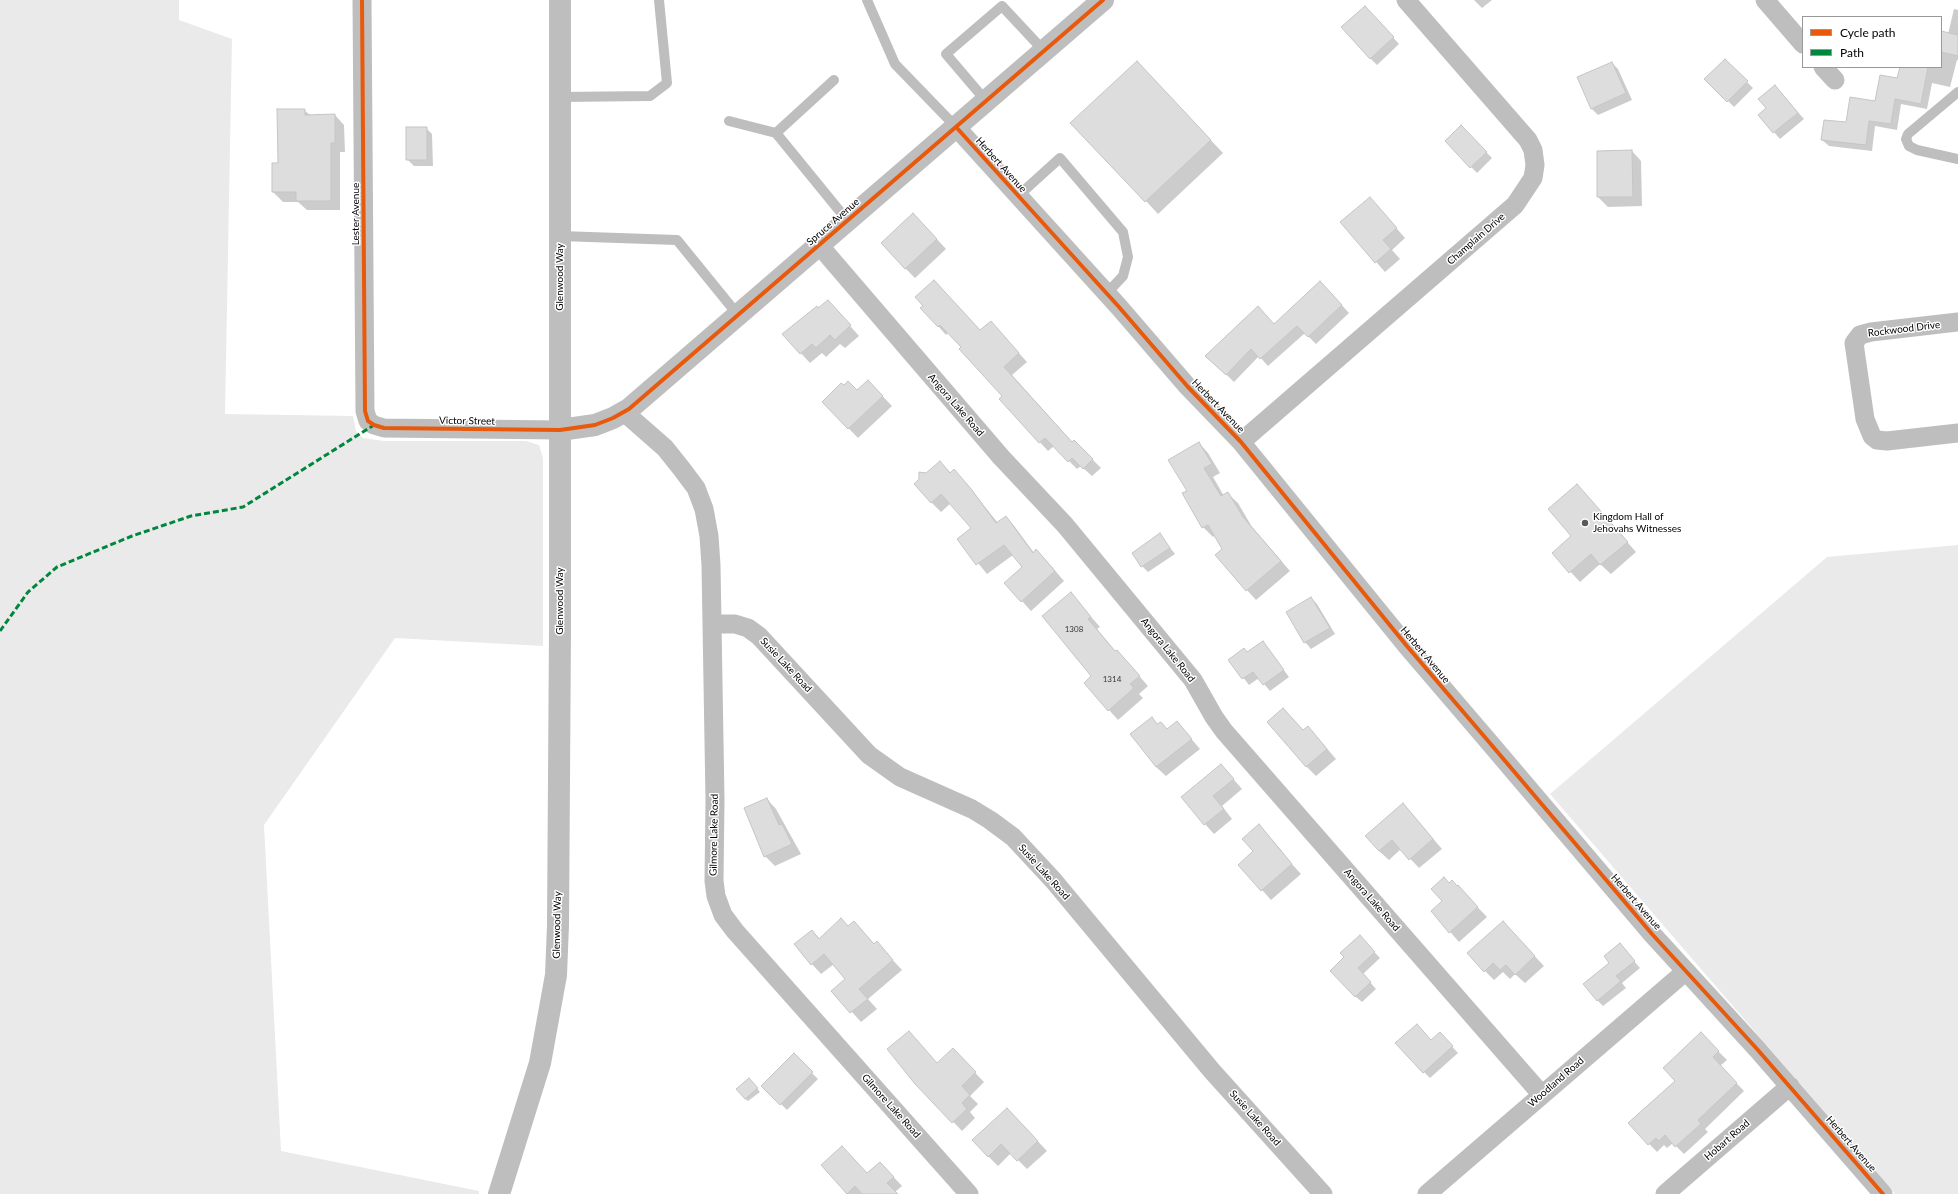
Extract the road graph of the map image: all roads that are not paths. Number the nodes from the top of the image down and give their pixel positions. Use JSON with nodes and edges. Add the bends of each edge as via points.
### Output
{"nodes":[{"id":1,"x":362,"y":0,"type":"edge"},
{"id":2,"x":560,"y":0,"type":"edge"},
{"id":3,"x":659,"y":0,"type":"edge"},
{"id":4,"x":867,"y":0,"type":"edge"},
{"id":5,"x":1103,"y":0,"type":"edge"},
{"id":6,"x":1406,"y":0,"type":"edge"},
{"id":7,"x":1766,"y":0,"type":"edge"},
{"id":8,"x":1802,"y":43,"type":"edge"},
{"id":9,"x":1044,"y":51,"type":"junction"},
{"id":10,"x":834,"y":80,"type":"dead end"},
{"id":11,"x":1958,"y":92,"type":"edge"},
{"id":12,"x":560,"y":97,"type":"junction"},
{"id":13,"x":986,"y":101,"type":"junction"},
{"id":14,"x":729,"y":121,"type":"dead end"},
{"id":15,"x":956,"y":127,"type":"junction"},
{"id":16,"x":776,"y":133,"type":"junction"},
{"id":17,"x":1958,"y":159,"type":"edge"},
{"id":18,"x":1018,"y":196,"type":"junction"},
{"id":19,"x":848,"y":220,"type":"junction"},
{"id":20,"x":560,"y":236,"type":"junction"},
{"id":21,"x":819,"y":245,"type":"junction"},
{"id":22,"x":1107,"y":294,"type":"junction"},
{"id":23,"x":738,"y":315,"type":"junction"},
{"id":24,"x":1958,"y":322,"type":"edge"},
{"id":25,"x":624,"y":412,"type":"junction"},
{"id":26,"x":374,"y":425,"type":"joint"},
{"id":27,"x":560,"y":430,"type":"junction"},
{"id":28,"x":1958,"y":434,"type":"edge"},
{"id":29,"x":1241,"y":442,"type":"junction"},
{"id":30,"x":712,"y":624,"type":"junction"},
{"id":31,"x":1686,"y":971,"type":"junction"},
{"id":32,"x":1790,"y":1086,"type":"junction"},
{"id":33,"x":1542,"y":1095,"type":"junction"},
{"id":34,"x":499,"y":1194,"type":"edge"},
{"id":35,"x":969,"y":1194,"type":"edge"},
{"id":36,"x":1323,"y":1194,"type":"edge"},
{"id":37,"x":1427,"y":1194,"type":"edge"},
{"id":38,"x":1665,"y":1194,"type":"edge"},
{"id":39,"x":1883,"y":1194,"type":"edge"}],
"edges":[{"from":1,"to":26,"type":"street","name":"Lester Avenue","via":[[365,411],[368,421]]},
{"from":2,"to":12,"type":"street","name":"Glenwood Way"},
{"from":3,"to":12,"type":"lane","via":[[666,82],[650,96]]},
{"from":4,"to":15,"type":"lane","via":[[895,64]]},
{"from":5,"to":9,"type":"street","name":"Spruce Avenue"},
{"from":6,"to":29,"type":"street","name":"Champlain Drive","via":[[1528,140],[1533,150],[1535,165],[1533,178],[1515,205]]},
{"from":7,"to":8,"type":"street"},
{"from":9,"to":13,"type":"street","name":"Spruce Avenue"},
{"from":9,"to":13,"type":"lane","via":[[1002,6],[946,54]]},
{"from":10,"to":16,"type":"lane"},
{"from":11,"to":17,"type":"lane","via":[[1908,134],[1906,139],[1909,146],[1917,150]]},
{"from":12,"to":20,"type":"street","name":"Glenwood Way"},
{"from":13,"to":15,"type":"street","name":"Spruce Avenue"},
{"from":14,"to":16,"type":"lane"},
{"from":15,"to":18,"type":"street","name":"Herbert Avenue"},
{"from":15,"to":19,"type":"street","name":"Spruce Avenue"},
{"from":16,"to":19,"type":"lane"},
{"from":18,"to":22,"type":"street","name":"Herbert Avenue"},
{"from":18,"to":22,"type":"lane","via":[[1060,158],[1123,232],[1128,257],[1123,276]]},
{"from":19,"to":21,"type":"street","name":"Spruce Avenue"},
{"from":20,"to":23,"type":"lane","via":[[677,240]]},
{"from":20,"to":27,"type":"street","name":"Glenwood Way"},
{"from":21,"to":23,"type":"street","name":"Spruce Avenue"},
{"from":21,"to":33,"type":"street","name":"Angora Lake Road","via":[[1001,457],[1066,526],[1193,680],[1224,731]]},
{"from":22,"to":29,"type":"street","name":"Herbert Avenue","via":[[1188,387]]},
{"from":23,"to":25,"type":"street","name":"Spruce Avenue"},
{"from":24,"to":28,"type":"street","name":"Rockwood Drive","via":[[1860,335],[1854,343],[1865,419],[1872,436],[1877,440],[1886,441]]},
{"from":25,"to":27,"type":"street","name":"Spruce Avenue","via":[[595,425]]},
{"from":25,"to":30,"type":"street","name":"Gilmore Lake Road","via":[[665,448],[696,488],[704,509],[709,536]]},
{"from":26,"to":27,"type":"street","name":"Victor Street","via":[[397,429]]},
{"from":27,"to":34,"type":"street","name":"Glenwood Way","via":[[556,975],[540,1063]]},
{"from":29,"to":31,"type":"street","name":"Herbert Avenue","via":[[1406,645]]},
{"from":30,"to":35,"type":"street","name":"Gilmore Lake Road","via":[[714,881],[716,896],[723,914]]},
{"from":30,"to":36,"type":"street","name":"Susie Lake Road","via":[[735,624],[748,628],[763,640],[869,755],[900,777],[972,809],[1013,838],[1053,880],[1212,1071]]},
{"from":31,"to":32,"type":"street","name":"Herbert Avenue"},
{"from":31,"to":33,"type":"street","name":"Woodland Road"},
{"from":32,"to":38,"type":"street","name":"Hobart Road"},
{"from":32,"to":39,"type":"street","name":"Herbert Avenue"},
{"from":33,"to":37,"type":"street","name":"Woodland Road"}]}
